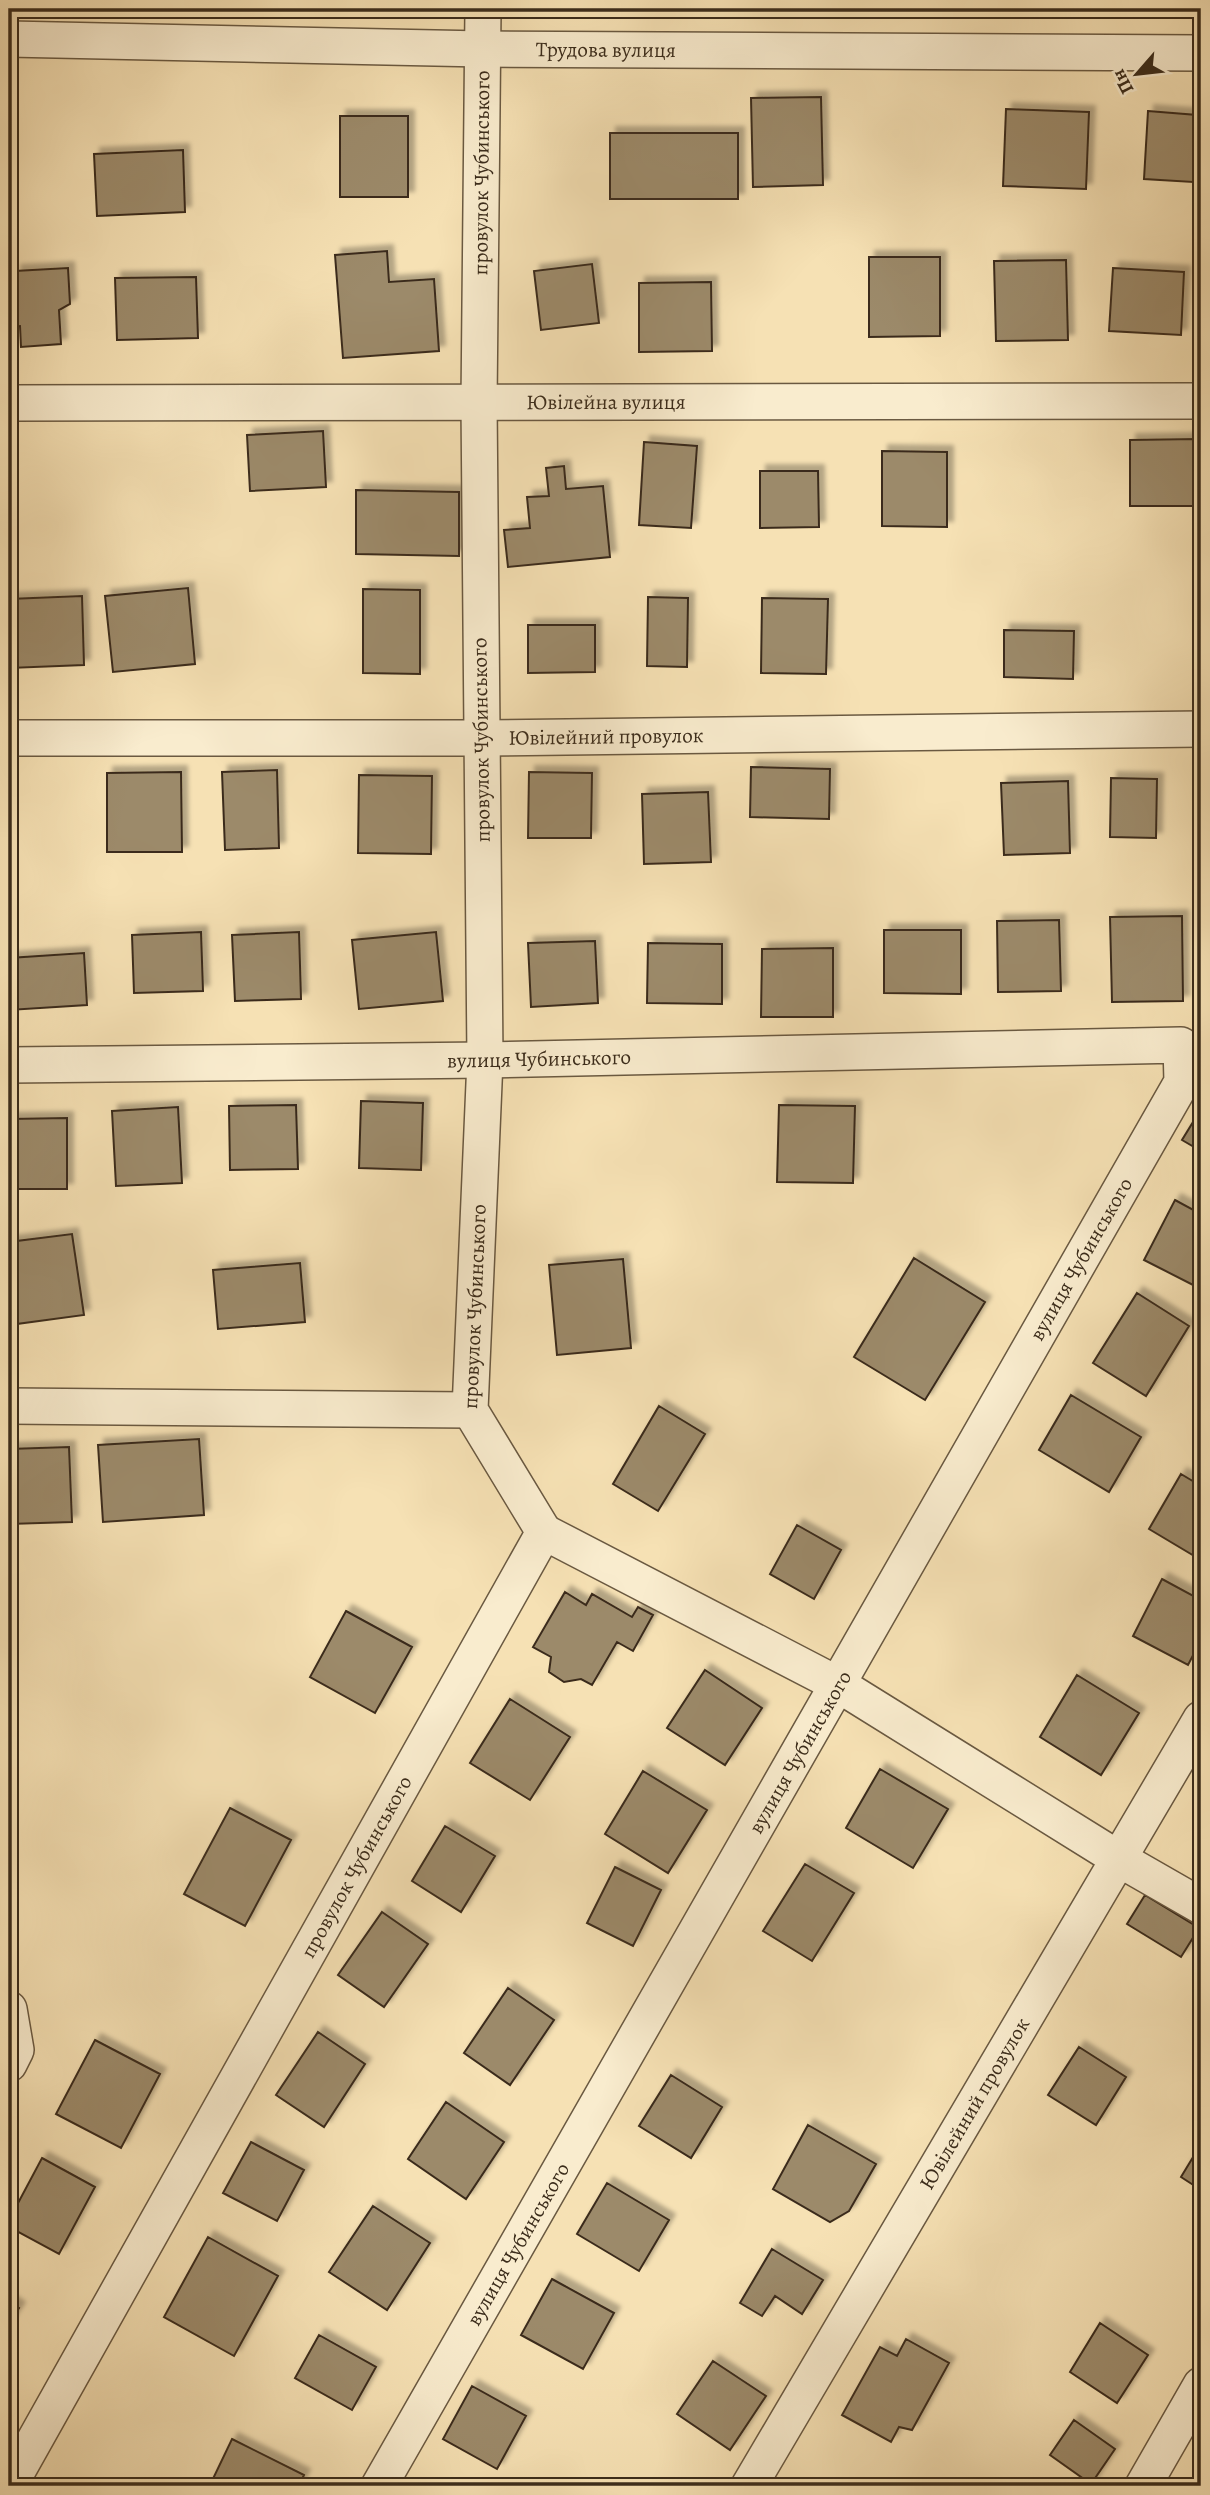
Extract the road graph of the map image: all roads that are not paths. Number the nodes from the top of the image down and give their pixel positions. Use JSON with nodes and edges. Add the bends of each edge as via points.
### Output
{"nodes":[{"id":1,"x":483,"y":9,"type":"edge"},
{"id":2,"x":9,"y":39,"type":"edge"},
{"id":3,"x":483,"y":49,"type":"junction"},
{"id":4,"x":1201,"y":53,"type":"edge"},
{"id":5,"x":1201,"y":401,"type":"edge"},
{"id":6,"x":9,"y":403,"type":"edge"},
{"id":7,"x":479,"y":403,"type":"junction"},
{"id":8,"x":1201,"y":729,"type":"edge"},
{"id":9,"x":9,"y":738,"type":"edge"},
{"id":10,"x":481,"y":738,"type":"junction"},
{"id":11,"x":485,"y":1060,"type":"junction"},
{"id":12,"x":9,"y":1065,"type":"edge"},
{"id":13,"x":9,"y":1406,"type":"edge"},
{"id":14,"x":470,"y":1410,"type":"junction"},
{"id":15,"x":544,"y":1532,"type":"junction"},
{"id":16,"x":839,"y":1685,"type":"junction"},
{"id":17,"x":1201,"y":1719,"type":"edge"},
{"id":18,"x":1119,"y":1859,"type":"junction"},
{"id":19,"x":1201,"y":1906,"type":"edge"},
{"id":20,"x":9,"y":2009,"type":"edge"},
{"id":21,"x":9,"y":2064,"type":"edge"},
{"id":22,"x":1201,"y":2385,"type":"edge"},
{"id":23,"x":9,"y":2486,"type":"edge"},
{"id":24,"x":379,"y":2486,"type":"edge"},
{"id":25,"x":749,"y":2486,"type":"edge"},
{"id":26,"x":1143,"y":2486,"type":"edge"}],
"edges":[{"from":1,"to":3,"type":"street","name":"провулок Чубинського"},
{"from":2,"to":3,"type":"street","name":"Трудова вулиця"},
{"from":3,"to":4,"type":"street","name":"Трудова вулиця"},
{"from":3,"to":7,"type":"street","name":"провулок Чубинського"},
{"from":5,"to":7,"type":"street","name":"Ювілейна вулиця"},
{"from":6,"to":7,"type":"street","name":"Ювілейна вулиця"},
{"from":7,"to":10,"type":"street","name":"провулок Чубинського"},
{"from":8,"to":10,"type":"street","name":"Ювілейний провулок"},
{"from":9,"to":10,"type":"street","name":"Ювілейний провулок"},
{"from":10,"to":11,"type":"street","name":"провулок Чубинського"},
{"from":11,"to":12,"type":"street","name":"вулиця Чубинського"},
{"from":11,"to":14,"type":"street","name":"провулок Чубинського"},
{"from":11,"to":16,"type":"street","name":"вулиця Чубинського","via":[[1181,1045],[1182,1082]]},
{"from":13,"to":14,"type":"street"},
{"from":14,"to":15,"type":"street","name":"провулок Чубинського"},
{"from":15,"to":16,"type":"street"},
{"from":15,"to":23,"type":"street","name":"провулок Чубинського"},
{"from":16,"to":18,"type":"street"},
{"from":16,"to":24,"type":"street","name":"вулиця Чубинського"},
{"from":17,"to":18,"type":"street","name":"Ювілейний провулок"},
{"from":18,"to":19,"type":"street"},
{"from":18,"to":25,"type":"street","name":"Ювілейний провулок"},
{"from":20,"to":21,"type":"street","via":[[16,2050]]},
{"from":22,"to":26,"type":"street"}]}
